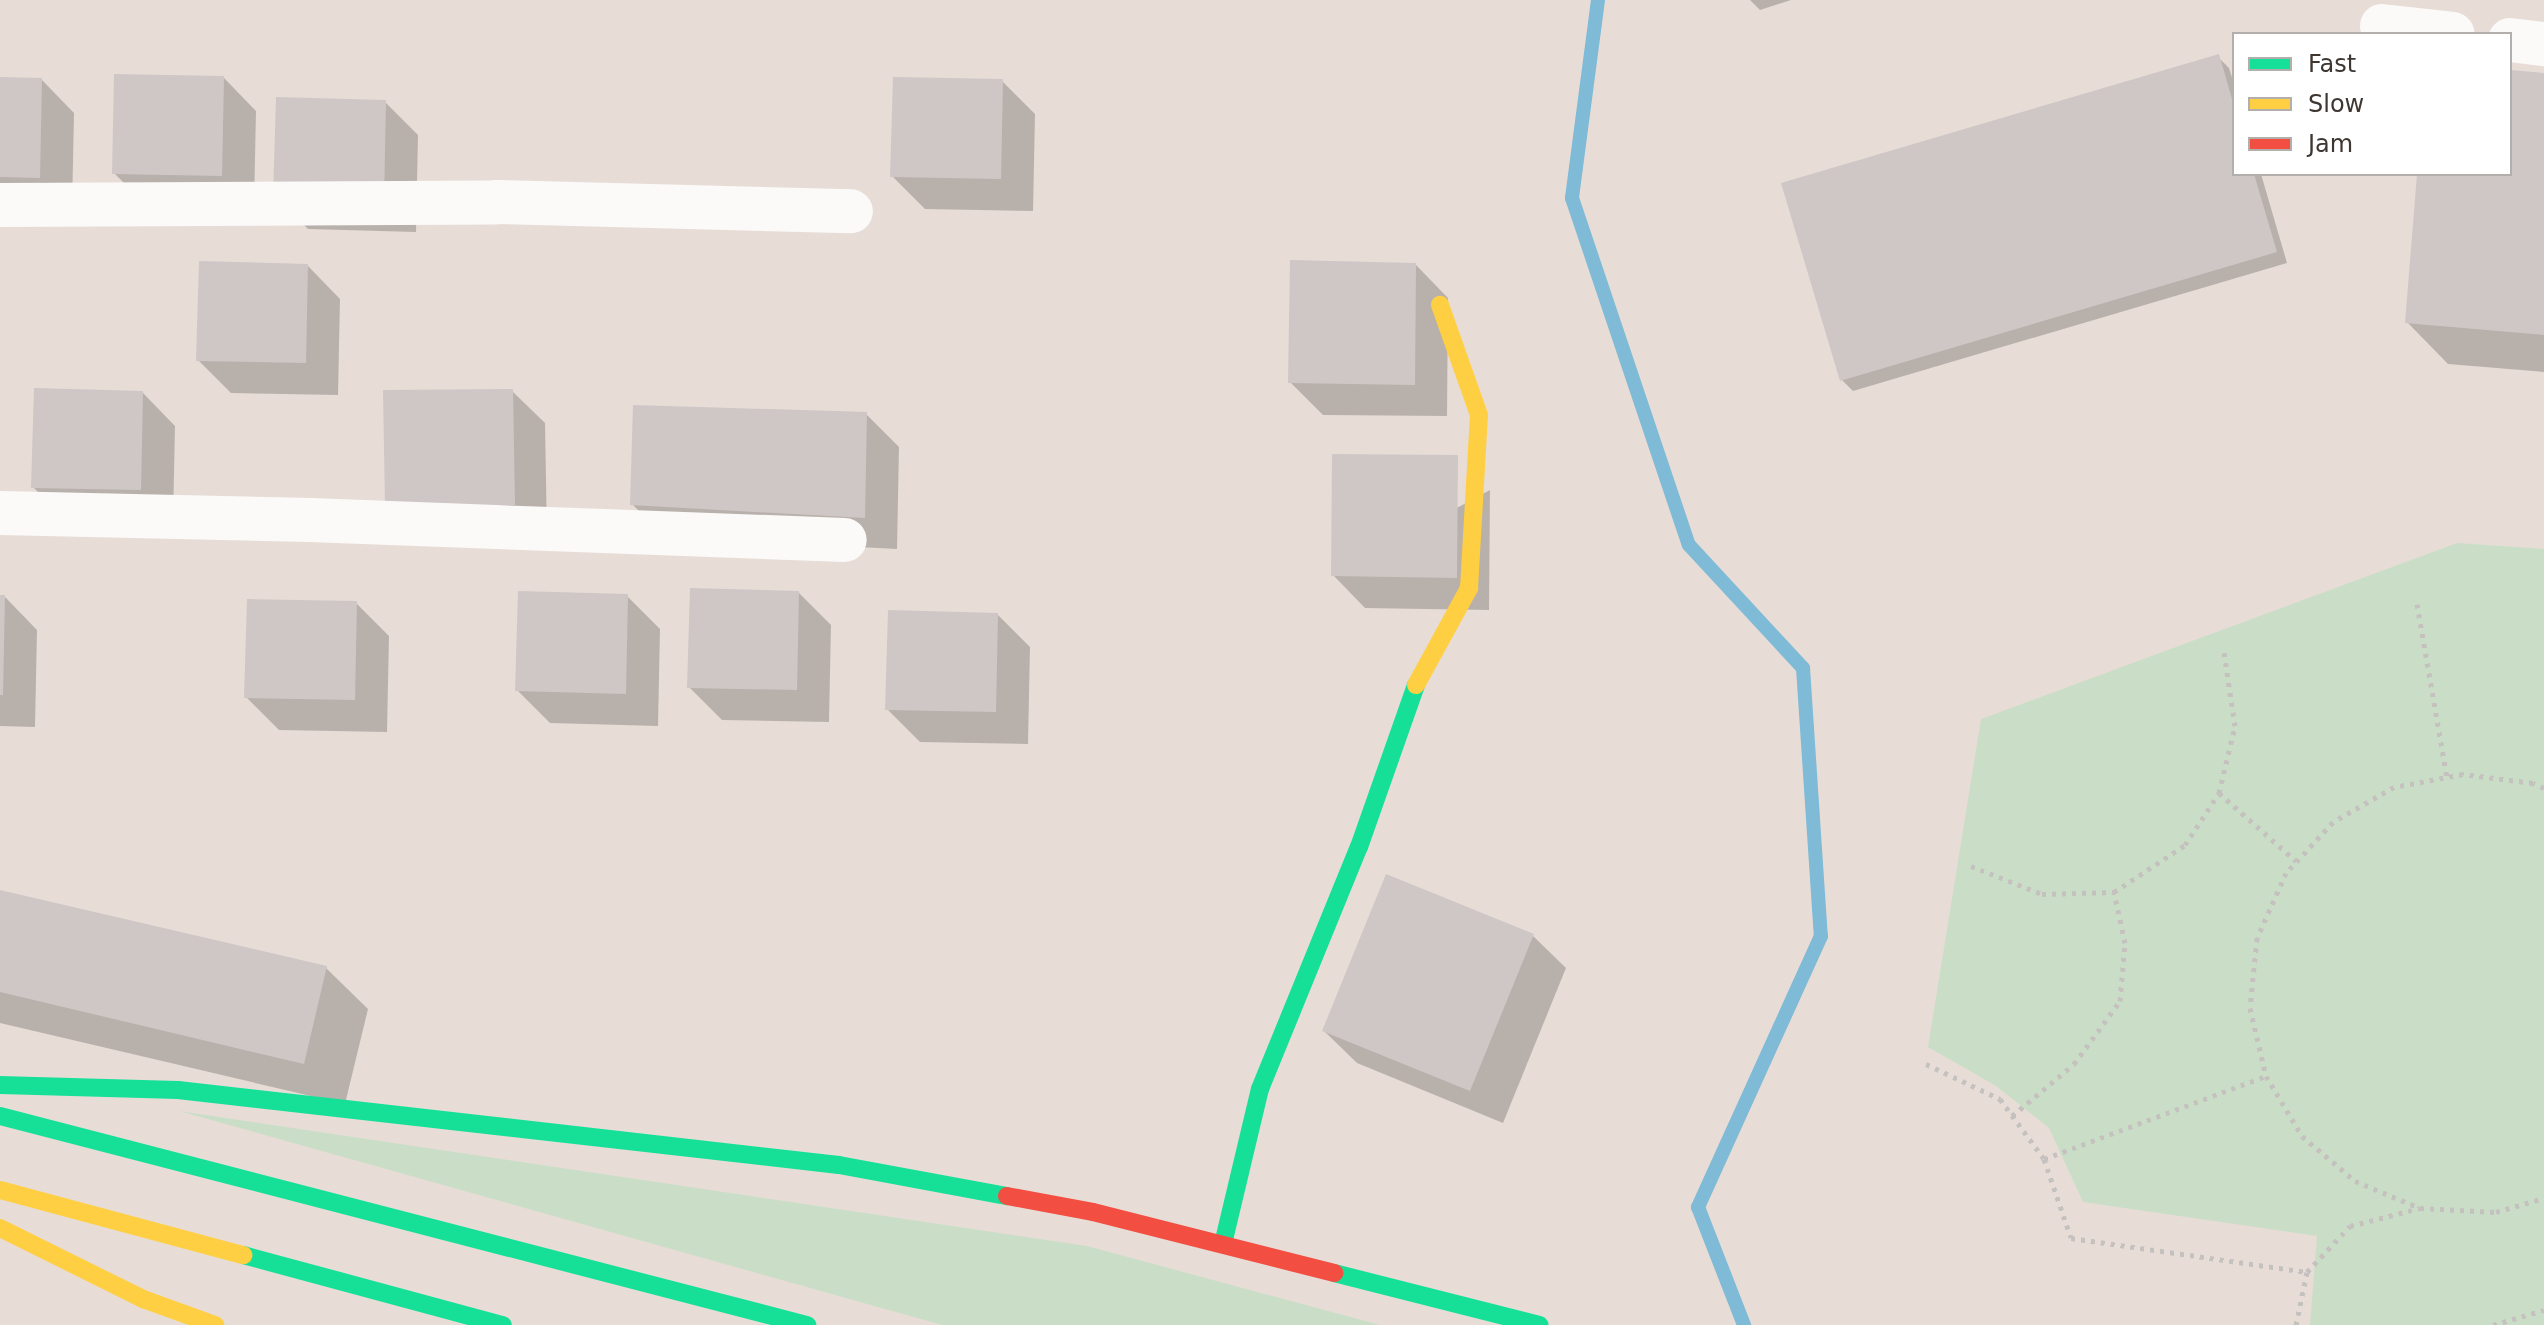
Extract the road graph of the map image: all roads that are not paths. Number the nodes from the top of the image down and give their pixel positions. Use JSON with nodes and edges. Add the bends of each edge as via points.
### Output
{"nodes":[{"id":1,"x":2382,"y":26,"type":"dead end"},
{"id":2,"x":2435,"y":32,"type":"edge"},
{"id":3,"x":2512,"y":40,"type":"edge"},
{"id":4,"x":2544,"y":44,"type":"edge"},
{"id":5,"x":0,"y":205,"type":"edge"},
{"id":6,"x":851,"y":211,"type":"dead end"},
{"id":7,"x":1440,"y":305,"type":"dead end"},
{"id":8,"x":0,"y":513,"type":"edge"},
{"id":9,"x":845,"y":540,"type":"dead end"},
{"id":10,"x":0,"y":1085,"type":"edge"},
{"id":11,"x":0,"y":1116,"type":"edge"},
{"id":12,"x":0,"y":1190,"type":"edge"},
{"id":13,"x":0,"y":1228,"type":"edge"},
{"id":14,"x":1223,"y":1244,"type":"junction"},
{"id":15,"x":215,"y":1325,"type":"edge"},
{"id":16,"x":503,"y":1325,"type":"edge"},
{"id":17,"x":807,"y":1325,"type":"edge"},
{"id":18,"x":1540,"y":1325,"type":"edge"}],
"edges":[{"from":1,"to":2,"type":"street"},
{"from":3,"to":4,"type":"street"},
{"from":5,"to":6,"type":"street","via":[[496,202]]},
{"from":7,"to":14,"type":"main road","via":[[1479,415],[1469,588],[1413,690],[1359,847],[1260,1089]]},
{"from":8,"to":9,"type":"street"},
{"from":10,"to":14,"type":"main road","via":[[178,1090],[839,1165],[1093,1212]]},
{"from":11,"to":17,"type":"main road"},
{"from":12,"to":16,"type":"main road"},
{"from":13,"to":15,"type":"main road","via":[[143,1299]]},
{"from":14,"to":18,"type":"main road"}]}
